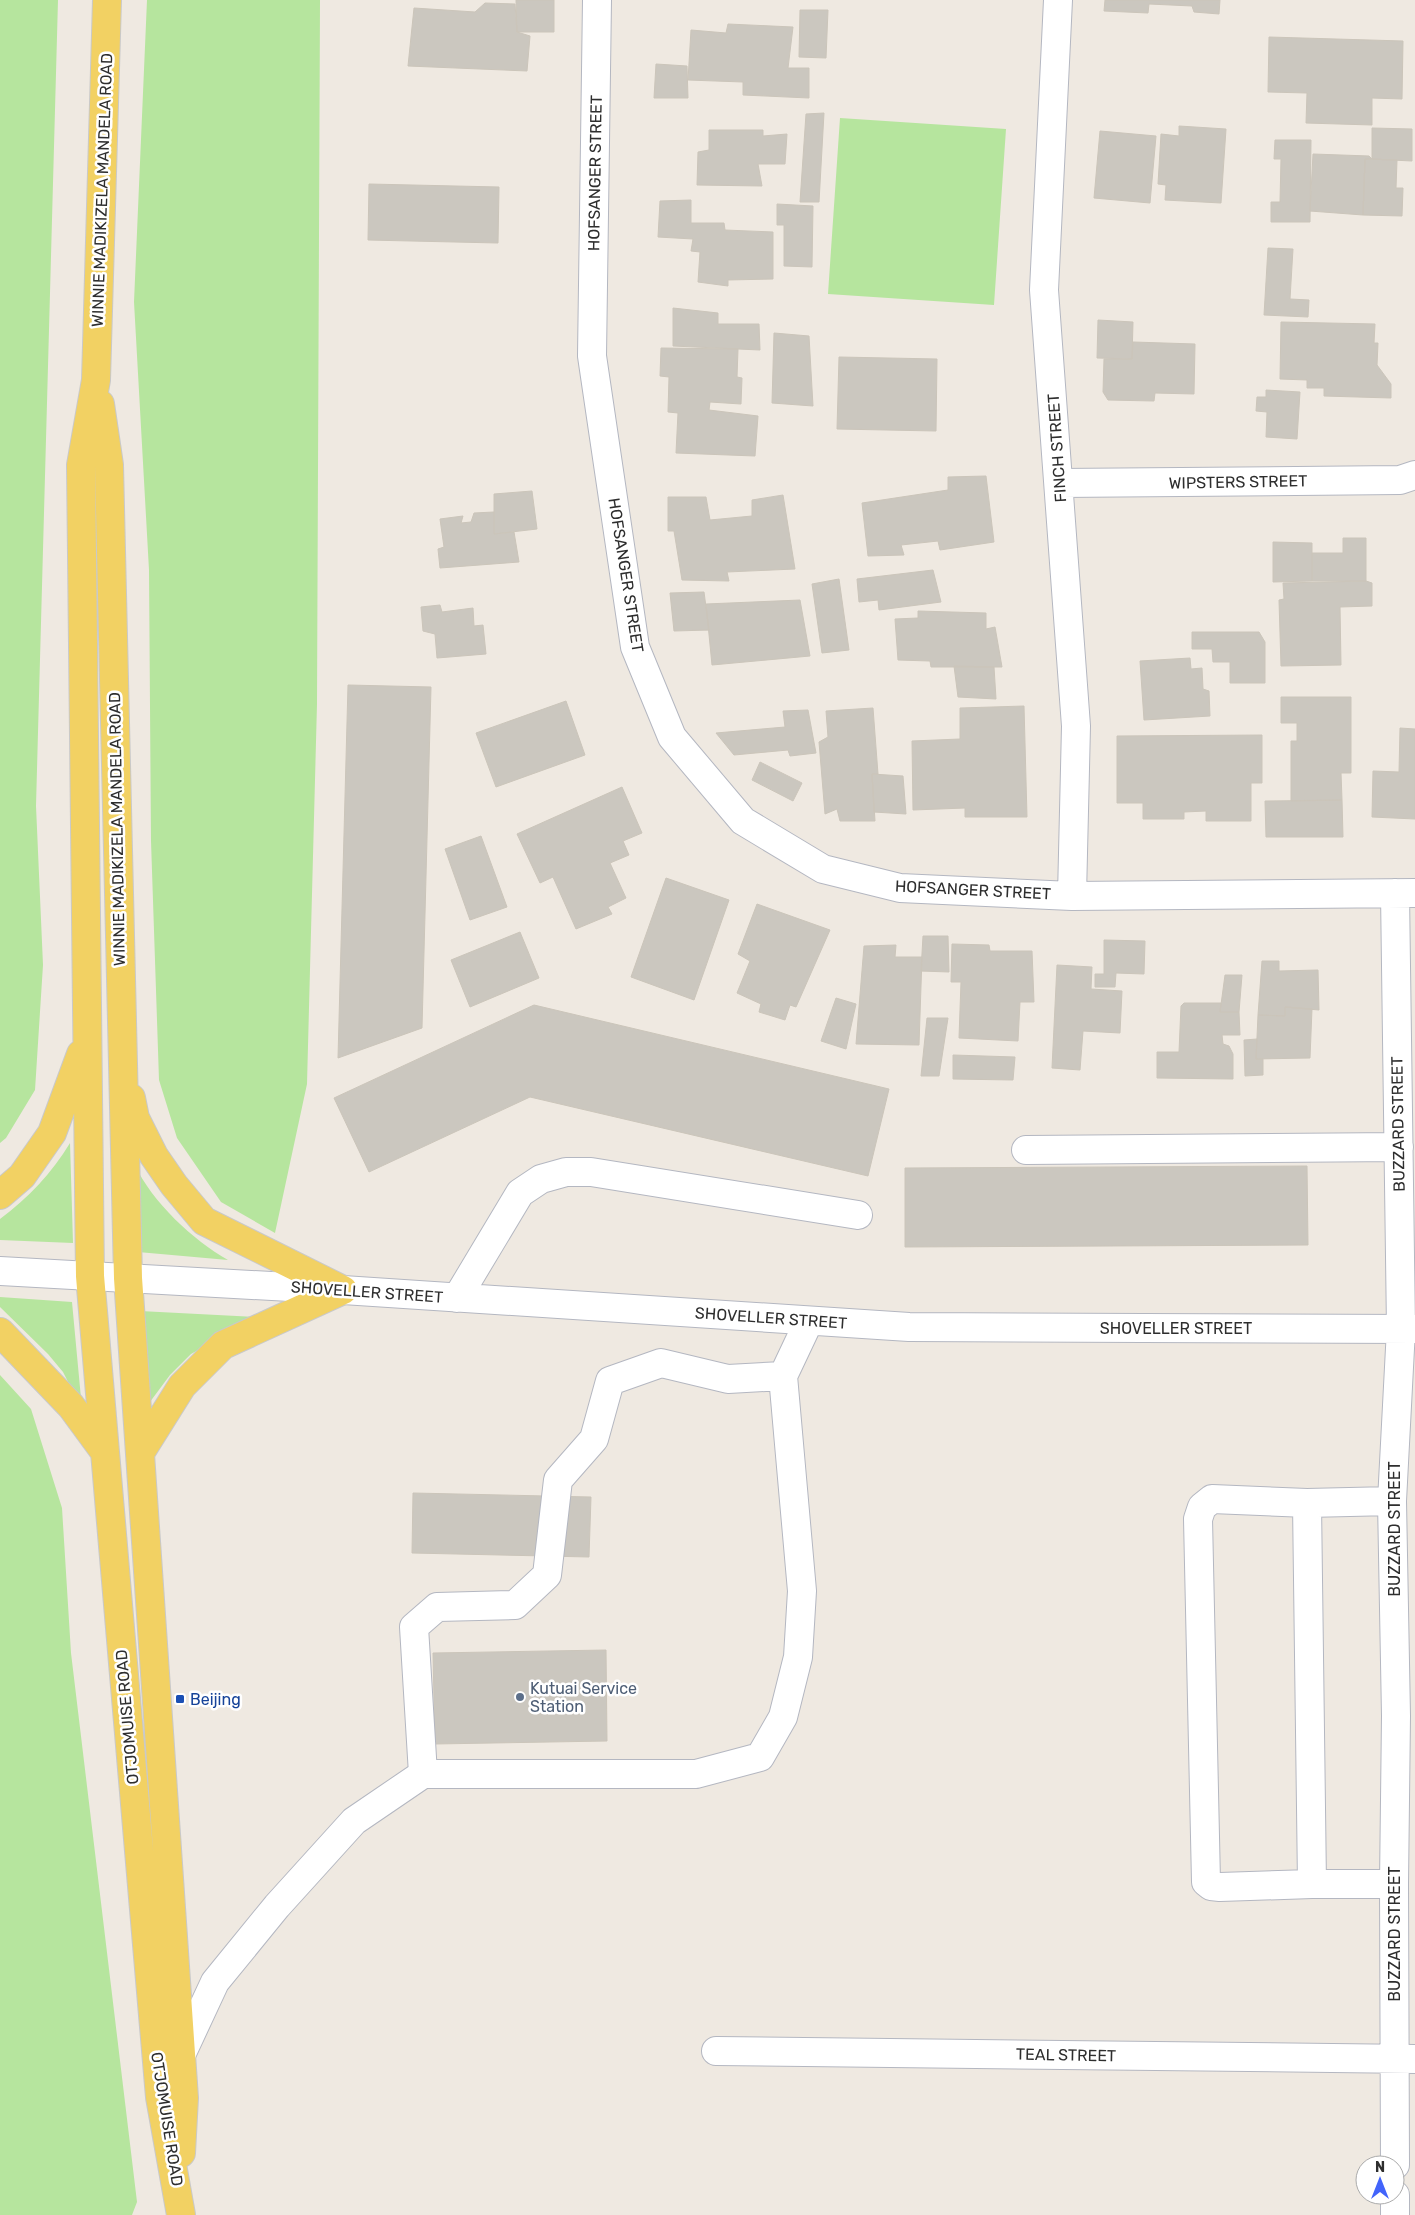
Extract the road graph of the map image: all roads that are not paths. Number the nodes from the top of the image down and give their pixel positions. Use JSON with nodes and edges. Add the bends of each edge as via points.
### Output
{"nodes":[{"id":1,"x":107,"y":0,"type":"edge"},
{"id":2,"x":597,"y":0,"type":"edge"},
{"id":3,"x":1058,"y":0,"type":"edge"},
{"id":4,"x":96,"y":380,"type":"junction"},
{"id":5,"x":1415,"y":475,"type":"edge"},
{"id":6,"x":1060,"y":483,"type":"junction"},
{"id":7,"x":1405,"y":893,"type":"edge"},
{"id":8,"x":1072,"y":896,"type":"junction"},
{"id":9,"x":87,"y":1038,"type":"junction"},
{"id":10,"x":122,"y":1060,"type":"junction"},
{"id":11,"x":1399,"y":1147,"type":"junction"},
{"id":12,"x":1026,"y":1150,"type":"dead end"},
{"id":13,"x":0,"y":1195,"type":"edge"},
{"id":14,"x":858,"y":1215,"type":"dead end"},
{"id":15,"x":0,"y":1271,"type":"edge"},
{"id":16,"x":90,"y":1276,"type":"junction"},
{"id":17,"x":128,"y":1278,"type":"junction"},
{"id":18,"x":343,"y":1290,"type":"junction"},
{"id":19,"x":457,"y":1298,"type":"junction"},
{"id":20,"x":809,"y":1321,"type":"junction"},
{"id":21,"x":1408,"y":1329,"type":"edge"},
{"id":22,"x":0,"y":1332,"type":"edge"},
{"id":23,"x":783,"y":1376,"type":"junction"},
{"id":24,"x":104,"y":1451,"type":"junction"},
{"id":25,"x":140,"y":1453,"type":"junction"},
{"id":26,"x":1392,"y":1501,"type":"junction"},
{"id":27,"x":1308,"y":1503,"type":"junction"},
{"id":28,"x":1406,"y":1716,"type":"edge"},
{"id":29,"x":423,"y":1774,"type":"junction"},
{"id":30,"x":1312,"y":1884,"type":"junction"},
{"id":31,"x":1394,"y":1884,"type":"junction"},
{"id":32,"x":716,"y":2051,"type":"dead end"},
{"id":33,"x":181,"y":2055,"type":"junction"},
{"id":34,"x":1405,"y":2059,"type":"edge"},
{"id":35,"x":1396,"y":2155,"type":"edge"},
{"id":36,"x":180,"y":2206,"type":"edge"}],
"edges":[{"from":1,"to":4,"type":"main road","name":"WINNIE MADIKIZELA MANDELA ROAD"},
{"from":2,"to":8,"type":"street","name":"HOFSANGER STREET","via":[[592,356],[635,647],[672,737],[743,821],[823,869],[900,888]]},
{"from":3,"to":6,"type":"street","name":"FINCH STREET","via":[[1044,290]]},
{"from":4,"to":9,"type":"main road","name":"WINNIE MADIKIZELA MANDELA ROAD","via":[[81,465]]},
{"from":4,"to":10,"type":"main road","name":"WINNIE MADIKIZELA MANDELA ROAD","via":[[109,465]]},
{"from":5,"to":6,"type":"street","name":"WIPSTERS STREET","via":[[1400,480]]},
{"from":6,"to":8,"type":"street","name":"FINCH STREET","via":[[1076,726]]},
{"from":7,"to":8,"type":"street","name":"HOFSANGER STREET"},
{"from":7,"to":11,"type":"street","name":"BUZZARD STREET"},
{"from":9,"to":13,"type":"main road","via":[[52,1133],[22,1176]]},
{"from":9,"to":16,"type":"main road","name":"WINNIE MADIKIZELA MANDELA ROAD"},
{"from":10,"to":17,"type":"main road","name":"WINNIE MADIKIZELA MANDELA ROAD"},
{"from":10,"to":18,"type":"main road","via":[[135,1118],[154,1156],[204,1221]]},
{"from":11,"to":12,"type":"street"},
{"from":11,"to":21,"type":"street","name":"BUZZARD STREET"},
{"from":14,"to":19,"type":"street","via":[[591,1172],[566,1172],[541,1179],[520,1193]]},
{"from":15,"to":16,"type":"street","name":"SHOVELLER STREET"},
{"from":16,"to":17,"type":"street","name":"SHOVELLER STREET"},
{"from":16,"to":24,"type":"main road","name":"OTJOMUISE ROAD"},
{"from":17,"to":18,"type":"street","name":"SHOVELLER STREET"},
{"from":17,"to":25,"type":"main road","name":"OTJOMUISE ROAD"},
{"from":18,"to":19,"type":"street","name":"SHOVELLER STREET"},
{"from":18,"to":25,"type":"main road","via":[[223,1345],[182,1386]]},
{"from":19,"to":20,"type":"street","name":"SHOVELLER STREET"},
{"from":20,"to":21,"type":"street","name":"SHOVELLER STREET","via":[[909,1328]]},
{"from":20,"to":23,"type":"street"},
{"from":21,"to":26,"type":"street","name":"BUZZARD STREET"},
{"from":22,"to":24,"type":"main road","via":[[71,1406]]},
{"from":23,"to":29,"type":"street","via":[[728,1379],[661,1363],[610,1381],[594,1439],[558,1480],[546,1575],[515,1605],[437,1607],[414,1627]]},
{"from":23,"to":29,"type":"street","via":[[802,1591],[798,1656],[782,1717],[760,1757],[696,1774]]},
{"from":24,"to":36,"type":"main road","name":"OTJOMUISE ROAD","via":[[160,2097]]},
{"from":25,"to":33,"type":"main road","name":"OTJOMUISE ROAD"},
{"from":26,"to":27,"type":"street"},
{"from":26,"to":28,"type":"street","name":"BUZZARD STREET"},
{"from":27,"to":30,"type":"street"},
{"from":27,"to":30,"type":"street","via":[[1212,1499],[1202,1507],[1198,1519],[1206,1882],[1220,1888]]},
{"from":28,"to":31,"type":"street","name":"BUZZARD STREET"},
{"from":29,"to":33,"type":"street","via":[[354,1821],[277,1906],[215,1982]]},
{"from":30,"to":31,"type":"street"},
{"from":31,"to":34,"type":"street","name":"BUZZARD STREET"},
{"from":32,"to":34,"type":"street","name":"TEAL STREET"},
{"from":33,"to":36,"type":"main road","name":"OTJOMUISE ROAD","via":[[184,2098]]},
{"from":34,"to":35,"type":"street","name":"BUZZARD STREET"}]}
